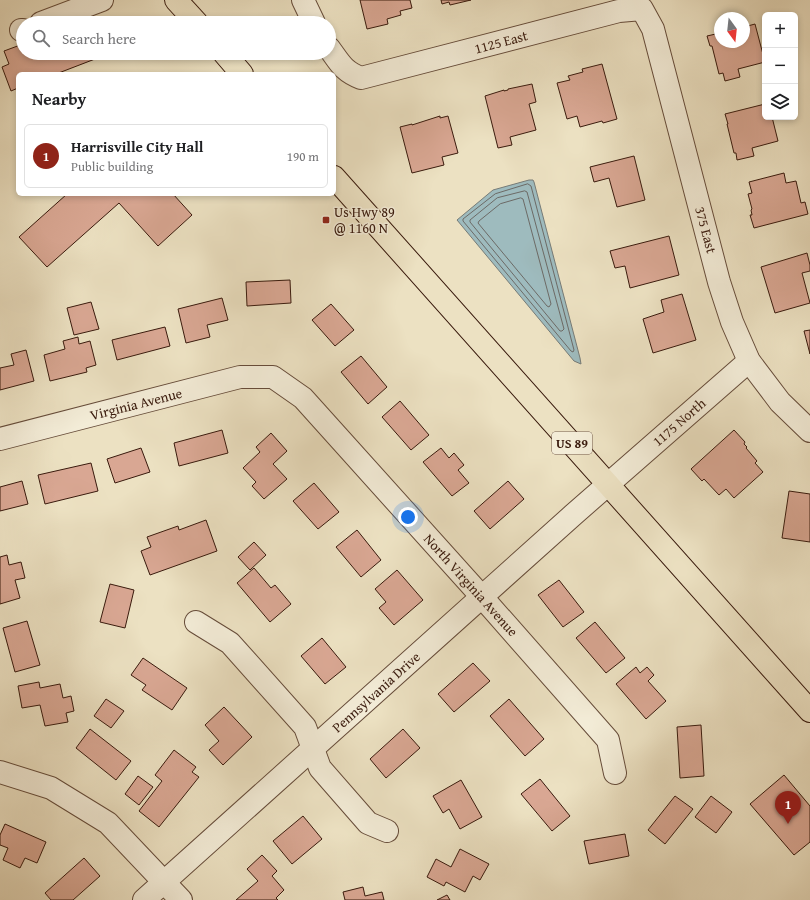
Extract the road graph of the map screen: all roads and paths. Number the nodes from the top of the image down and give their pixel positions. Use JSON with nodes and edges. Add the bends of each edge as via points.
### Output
{"nodes":[{"id":1,"x":102,"y":0,"type":"edge"},
{"id":2,"x":176,"y":0,"type":"edge"},
{"id":3,"x":303,"y":0,"type":"edge"},
{"id":4,"x":642,"y":10,"type":"joint"},
{"id":5,"x":60,"y":16,"type":"edge"},
{"id":6,"x":191,"y":16,"type":"edge"},
{"id":7,"x":311,"y":16,"type":"edge"},
{"id":8,"x":336,"y":58,"type":"edge"},
{"id":9,"x":230,"y":60,"type":"edge"},
{"id":10,"x":240,"y":72,"type":"edge"},
{"id":11,"x":336,"y":179,"type":"edge"},
{"id":12,"x":749,"y":361,"type":"junction"},
{"id":13,"x":273,"y":377,"type":"joint"},
{"id":14,"x":810,"y":431,"type":"edge"},
{"id":15,"x":0,"y":439,"type":"edge"},
{"id":16,"x":608,"y":484,"type":"junction"},
{"id":17,"x":482,"y":597,"type":"junction"},
{"id":18,"x":196,"y":622,"type":"dead end"},
{"id":19,"x":810,"y":711,"type":"edge"},
{"id":20,"x":313,"y":748,"type":"junction"},
{"id":21,"x":0,"y":772,"type":"edge"},
{"id":22,"x":615,"y":773,"type":"dead end"},
{"id":23,"x":387,"y":831,"type":"dead end"},
{"id":24,"x":165,"y":882,"type":"junction"},
{"id":25,"x":144,"y":900,"type":"edge"},
{"id":26,"x":181,"y":900,"type":"edge"}],
"edges":[{"from":1,"to":5,"type":"street"},
{"from":2,"to":6,"type":"main road"},
{"from":3,"to":7,"type":"street"},
{"from":4,"to":8,"type":"street","name":"1125 East","via":[[619,11],[361,78],[349,73]]},
{"from":4,"to":12,"type":"street","name":"375 East","via":[[653,29],[719,282],[732,322]]},
{"from":9,"to":10,"type":"main road"},
{"from":11,"to":16,"type":"main road","number":"US 89"},
{"from":12,"to":14,"type":"street","name":"375 East","via":[[780,402]]},
{"from":12,"to":16,"type":"street","name":"1175 North"},
{"from":13,"to":15,"type":"street","name":"Virginia Avenue","via":[[240,377]]},
{"from":13,"to":17,"type":"street","name":"North Virginia Avenue","via":[[303,398]]},
{"from":16,"to":17,"type":"street","name":"Pennsylvania Drive"},
{"from":16,"to":19,"type":"main road","number":"US 89"},
{"from":17,"to":20,"type":"street","name":"Pennsylvania Drive"},
{"from":17,"to":22,"type":"street","name":"North Virginia Avenue","via":[[608,740]]},
{"from":18,"to":20,"type":"street","via":[[230,643],[305,727]]},
{"from":20,"to":23,"type":"street","via":[[320,768],[368,823]]},
{"from":20,"to":24,"type":"street","name":"Pennsylvania Drive"},
{"from":21,"to":24,"type":"street","via":[[51,788],[108,823]]},
{"from":24,"to":25,"type":"street","name":"Pennsylvania Drive"},
{"from":24,"to":26,"type":"street"}]}
